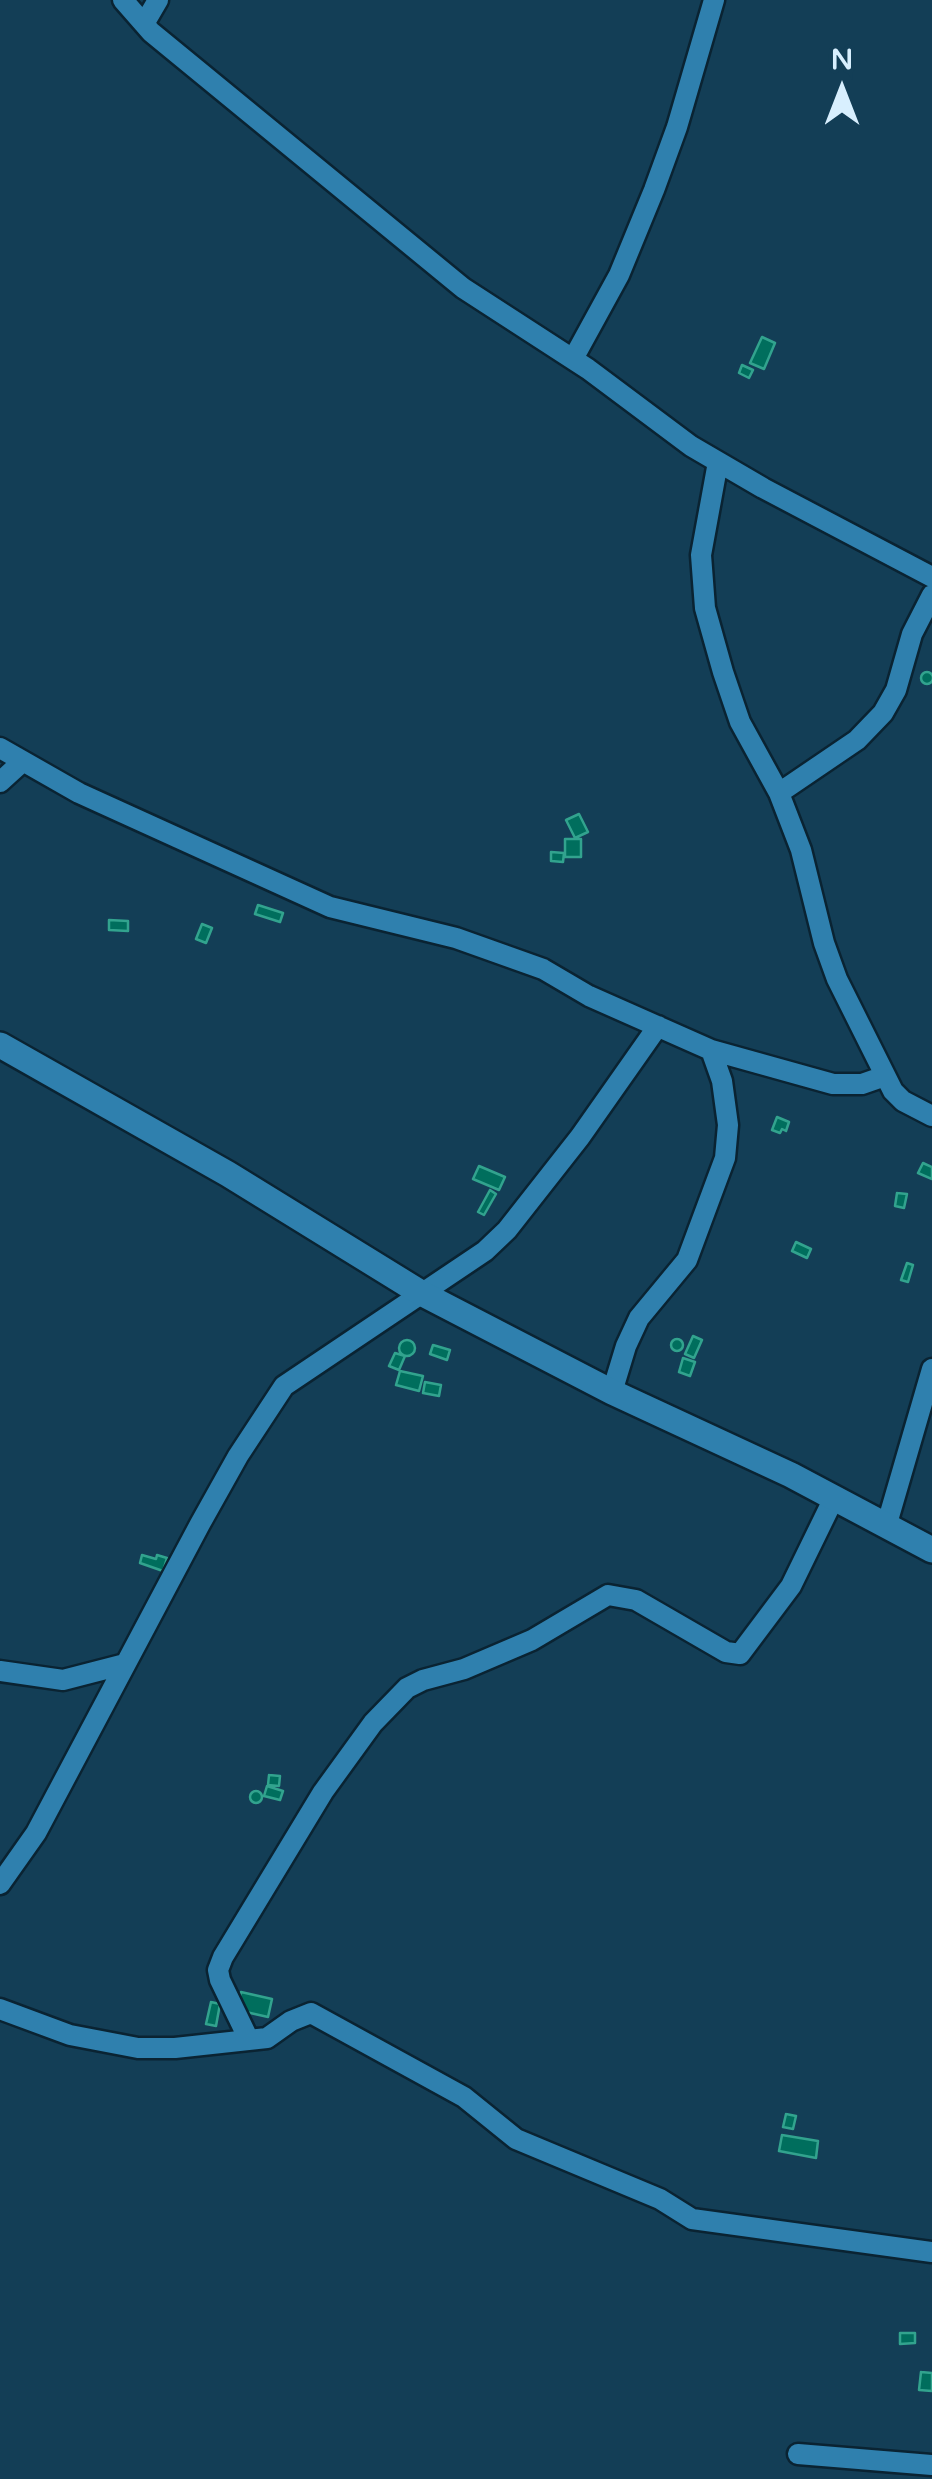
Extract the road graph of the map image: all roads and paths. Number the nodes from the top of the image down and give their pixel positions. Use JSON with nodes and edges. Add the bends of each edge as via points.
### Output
{"nodes":[{"id":1,"x":123,"y":0,"type":"edge"},
{"id":2,"x":158,"y":0,"type":"edge"},
{"id":3,"x":714,"y":0,"type":"edge"},
{"id":4,"x":144,"y":24,"type":"junction"},
{"id":5,"x":574,"y":359,"type":"junction"},
{"id":6,"x":718,"y":462,"type":"junction"},
{"id":7,"x":932,"y":576,"type":"edge"},
{"id":8,"x":932,"y":595,"type":"edge"},
{"id":9,"x":0,"y":748,"type":"edge"},
{"id":10,"x":22,"y":762,"type":"junction"},
{"id":11,"x":0,"y":782,"type":"edge"},
{"id":12,"x":779,"y":794,"type":"junction"},
{"id":13,"x":658,"y":1026,"type":"junction"},
{"id":14,"x":0,"y":1045,"type":"edge"},
{"id":15,"x":712,"y":1050,"type":"junction"},
{"id":16,"x":885,"y":1076,"type":"junction"},
{"id":17,"x":932,"y":1116,"type":"edge"},
{"id":18,"x":421,"y":1293,"type":"junction"},
{"id":19,"x":932,"y":1369,"type":"edge"},
{"id":20,"x":612,"y":1392,"type":"junction"},
{"id":21,"x":834,"y":1500,"type":"junction"},
{"id":22,"x":886,"y":1526,"type":"junction"},
{"id":23,"x":932,"y":1550,"type":"edge"},
{"id":24,"x":125,"y":1664,"type":"junction"},
{"id":25,"x":0,"y":1671,"type":"edge"},
{"id":26,"x":0,"y":1884,"type":"edge"},
{"id":27,"x":0,"y":2009,"type":"edge"},
{"id":28,"x":249,"y":2040,"type":"junction"},
{"id":29,"x":932,"y":2252,"type":"edge"},
{"id":30,"x":798,"y":2454,"type":"dead end"},
{"id":31,"x":932,"y":2465,"type":"edge"}],
"edges":[{"from":1,"to":4,"type":"street"},
{"from":2,"to":4,"type":"street"},
{"from":3,"to":5,"type":"street","via":[[654,190]]},
{"from":4,"to":5,"type":"street","via":[[438,268]]},
{"from":5,"to":6,"type":"street"},
{"from":6,"to":7,"type":"street"},
{"from":6,"to":12,"type":"street","via":[[701,555],[705,608],[740,722]]},
{"from":8,"to":12,"type":"street","via":[[884,713]]},
{"from":9,"to":10,"type":"street"},
{"from":10,"to":11,"type":"street"},
{"from":10,"to":13,"type":"street","via":[[330,907],[456,938],[543,969]]},
{"from":12,"to":16,"type":"street","via":[[824,943]]},
{"from":13,"to":15,"type":"street"},
{"from":13,"to":18,"type":"street","via":[[508,1230]]},
{"from":14,"to":18,"type":"street"},
{"from":15,"to":16,"type":"street","via":[[833,1084]]},
{"from":15,"to":20,"type":"street","via":[[726,1110],[725,1158],[687,1260],[639,1318]]},
{"from":16,"to":17,"type":"street","via":[[903,1102]]},
{"from":18,"to":20,"type":"street"},
{"from":18,"to":24,"type":"street","via":[[284,1386],[228,1473]]},
{"from":19,"to":22,"type":"street"},
{"from":20,"to":21,"type":"street"},
{"from":21,"to":22,"type":"street"},
{"from":21,"to":28,"type":"street","via":[[792,1586],[743,1652],[726,1652],[636,1600],[608,1595],[532,1640],[407,1688],[373,1722],[324,1792],[223,1957],[220,1980]]},
{"from":22,"to":23,"type":"street"},
{"from":24,"to":25,"type":"street","via":[[63,1680]]},
{"from":24,"to":26,"type":"street","via":[[36,1833]]},
{"from":27,"to":28,"type":"street","via":[[70,2035],[138,2048]]},
{"from":28,"to":29,"type":"street","via":[[267,2038],[311,2013],[464,2098],[516,2139],[692,2219]]},
{"from":30,"to":31,"type":"street"}]}
